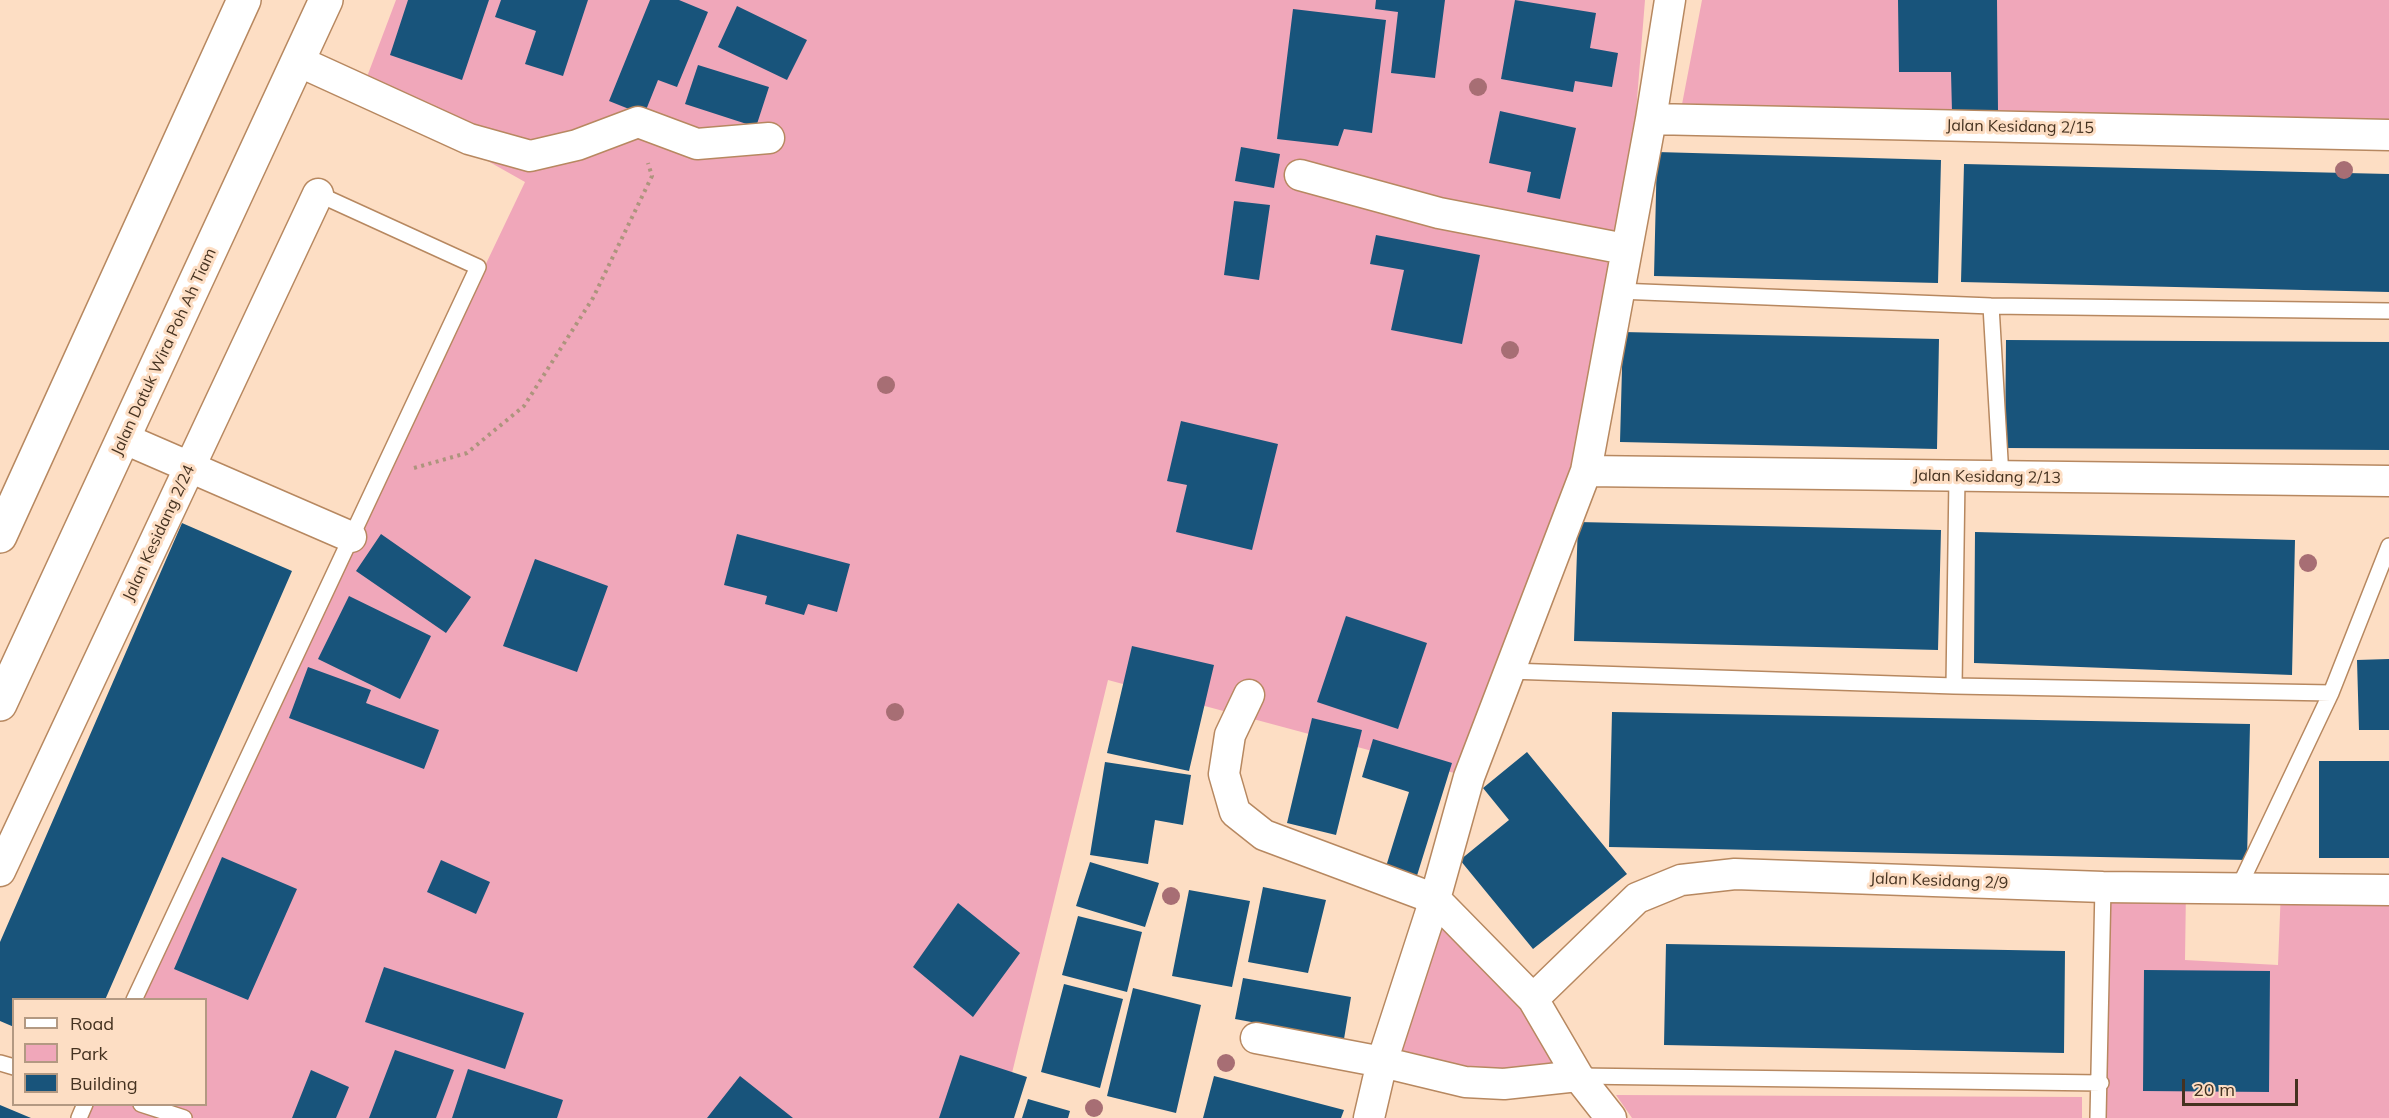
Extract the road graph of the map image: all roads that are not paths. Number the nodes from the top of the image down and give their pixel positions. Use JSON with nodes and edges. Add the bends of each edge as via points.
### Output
{"nodes":[{"id":1,"x":244,"y":0,"type":"edge"},
{"id":2,"x":326,"y":0,"type":"edge"},
{"id":3,"x":1670,"y":0,"type":"edge"},
{"id":4,"x":298,"y":61,"type":"junction"},
{"id":5,"x":1651,"y":119,"type":"junction"},
{"id":6,"x":2389,"y":135,"type":"edge"},
{"id":7,"x":769,"y":138,"type":"dead end"},
{"id":8,"x":1300,"y":175,"type":"dead end"},
{"id":9,"x":318,"y":194,"type":"joint"},
{"id":10,"x":1625,"y":249,"type":"junction"},
{"id":11,"x":1618,"y":291,"type":"junction"},
{"id":12,"x":1991,"y":306,"type":"junction"},
{"id":13,"x":2389,"y":311,"type":"edge"},
{"id":14,"x":124,"y":439,"type":"junction"},
{"id":15,"x":191,"y":466,"type":"junction"},
{"id":16,"x":1586,"y":471,"type":"junction"},
{"id":17,"x":1957,"y":477,"type":"junction"},
{"id":18,"x":2001,"y":477,"type":"junction"},
{"id":19,"x":2389,"y":481,"type":"edge"},
{"id":20,"x":0,"y":536,"type":"edge"},
{"id":21,"x":351,"y":537,"type":"junction"},
{"id":22,"x":2389,"y":546,"type":"edge"},
{"id":23,"x":2382,"y":584,"type":"edge"},
{"id":24,"x":1509,"y":671,"type":"junction"},
{"id":25,"x":1954,"y":686,"type":"junction"},
{"id":26,"x":2331,"y":693,"type":"junction"},
{"id":27,"x":1249,"y":695,"type":"dead end"},
{"id":28,"x":0,"y":704,"type":"edge"},
{"id":29,"x":0,"y":871,"type":"edge"},
{"id":30,"x":2103,"y":887,"type":"junction"},
{"id":31,"x":2238,"y":889,"type":"junction"},
{"id":32,"x":2389,"y":890,"type":"edge"},
{"id":33,"x":1435,"y":899,"type":"junction"},
{"id":34,"x":134,"y":998,"type":"edge"},
{"id":35,"x":1533,"y":999,"type":"junction"},
{"id":36,"x":1256,"y":1038,"type":"dead end"},
{"id":37,"x":1382,"y":1062,"type":"junction"},
{"id":38,"x":1578,"y":1076,"type":"junction"},
{"id":39,"x":2101,"y":1083,"type":"junction"},
{"id":40,"x":147,"y":1106,"type":"edge"},
{"id":41,"x":184,"y":1118,"type":"edge"},
{"id":42,"x":1369,"y":1118,"type":"edge"},
{"id":43,"x":1611,"y":1118,"type":"edge"},
{"id":44,"x":2098,"y":1118,"type":"edge"}],
"edges":[{"from":1,"to":20,"type":"street"},
{"from":2,"to":4,"type":"street","name":"Jalan Datuk Wira Poh Ah Tiam"},
{"from":3,"to":5,"type":"street"},
{"from":4,"to":7,"type":"street","via":[[469,139],[530,156],[577,145],[638,122],[697,144]]},
{"from":4,"to":14,"type":"street","name":"Jalan Datuk Wira Poh Ah Tiam"},
{"from":5,"to":6,"type":"street","name":"Jalan Kesidang 2/15"},
{"from":5,"to":10,"type":"street"},
{"from":8,"to":10,"type":"street","via":[[1439,213]]},
{"from":9,"to":15,"type":"street","name":"Jalan Kesidang 2/24"},
{"from":9,"to":21,"type":"lane","via":[[478,267]]},
{"from":10,"to":11,"type":"street"},
{"from":11,"to":12,"type":"lane"},
{"from":11,"to":16,"type":"street"},
{"from":12,"to":13,"type":"lane"},
{"from":12,"to":18,"type":"lane"},
{"from":14,"to":15,"type":"street"},
{"from":14,"to":28,"type":"street","name":"Jalan Datuk Wira Poh Ah Tiam"},
{"from":15,"to":21,"type":"street"},
{"from":15,"to":29,"type":"street","name":"Jalan Kesidang 2/24"},
{"from":16,"to":17,"type":"street","name":"Jalan Kesidang 2/13"},
{"from":16,"to":24,"type":"street"},
{"from":17,"to":18,"type":"street","name":"Jalan Kesidang 2/13"},
{"from":17,"to":25,"type":"lane"},
{"from":18,"to":19,"type":"street","name":"Jalan Kesidang 2/13"},
{"from":21,"to":34,"type":"lane"},
{"from":22,"to":23,"type":"lane"},
{"from":23,"to":26,"type":"lane"},
{"from":24,"to":25,"type":"lane"},
{"from":24,"to":33,"type":"street","via":[[1469,777]]},
{"from":25,"to":26,"type":"lane"},
{"from":26,"to":31,"type":"lane"},
{"from":27,"to":33,"type":"street","via":[[1230,735],[1224,774],[1235,812],[1264,835]]},
{"from":30,"to":31,"type":"street","name":"Jalan Kesidang 2/9"},
{"from":30,"to":35,"type":"street","name":"Jalan Kesidang 2/9","via":[[1735,874],[1681,880],[1637,898]]},
{"from":30,"to":39,"type":"lane"},
{"from":31,"to":32,"type":"street","name":"Jalan Kesidang 2/9"},
{"from":33,"to":35,"type":"street"},
{"from":33,"to":37,"type":"street"},
{"from":35,"to":38,"type":"street"},
{"from":36,"to":37,"type":"street"},
{"from":37,"to":38,"type":"street","via":[[1465,1082],[1504,1084]]},
{"from":37,"to":42,"type":"street"},
{"from":38,"to":39,"type":"lane"},
{"from":38,"to":43,"type":"street"},
{"from":39,"to":44,"type":"lane"},
{"from":40,"to":41,"type":"lane"}]}
